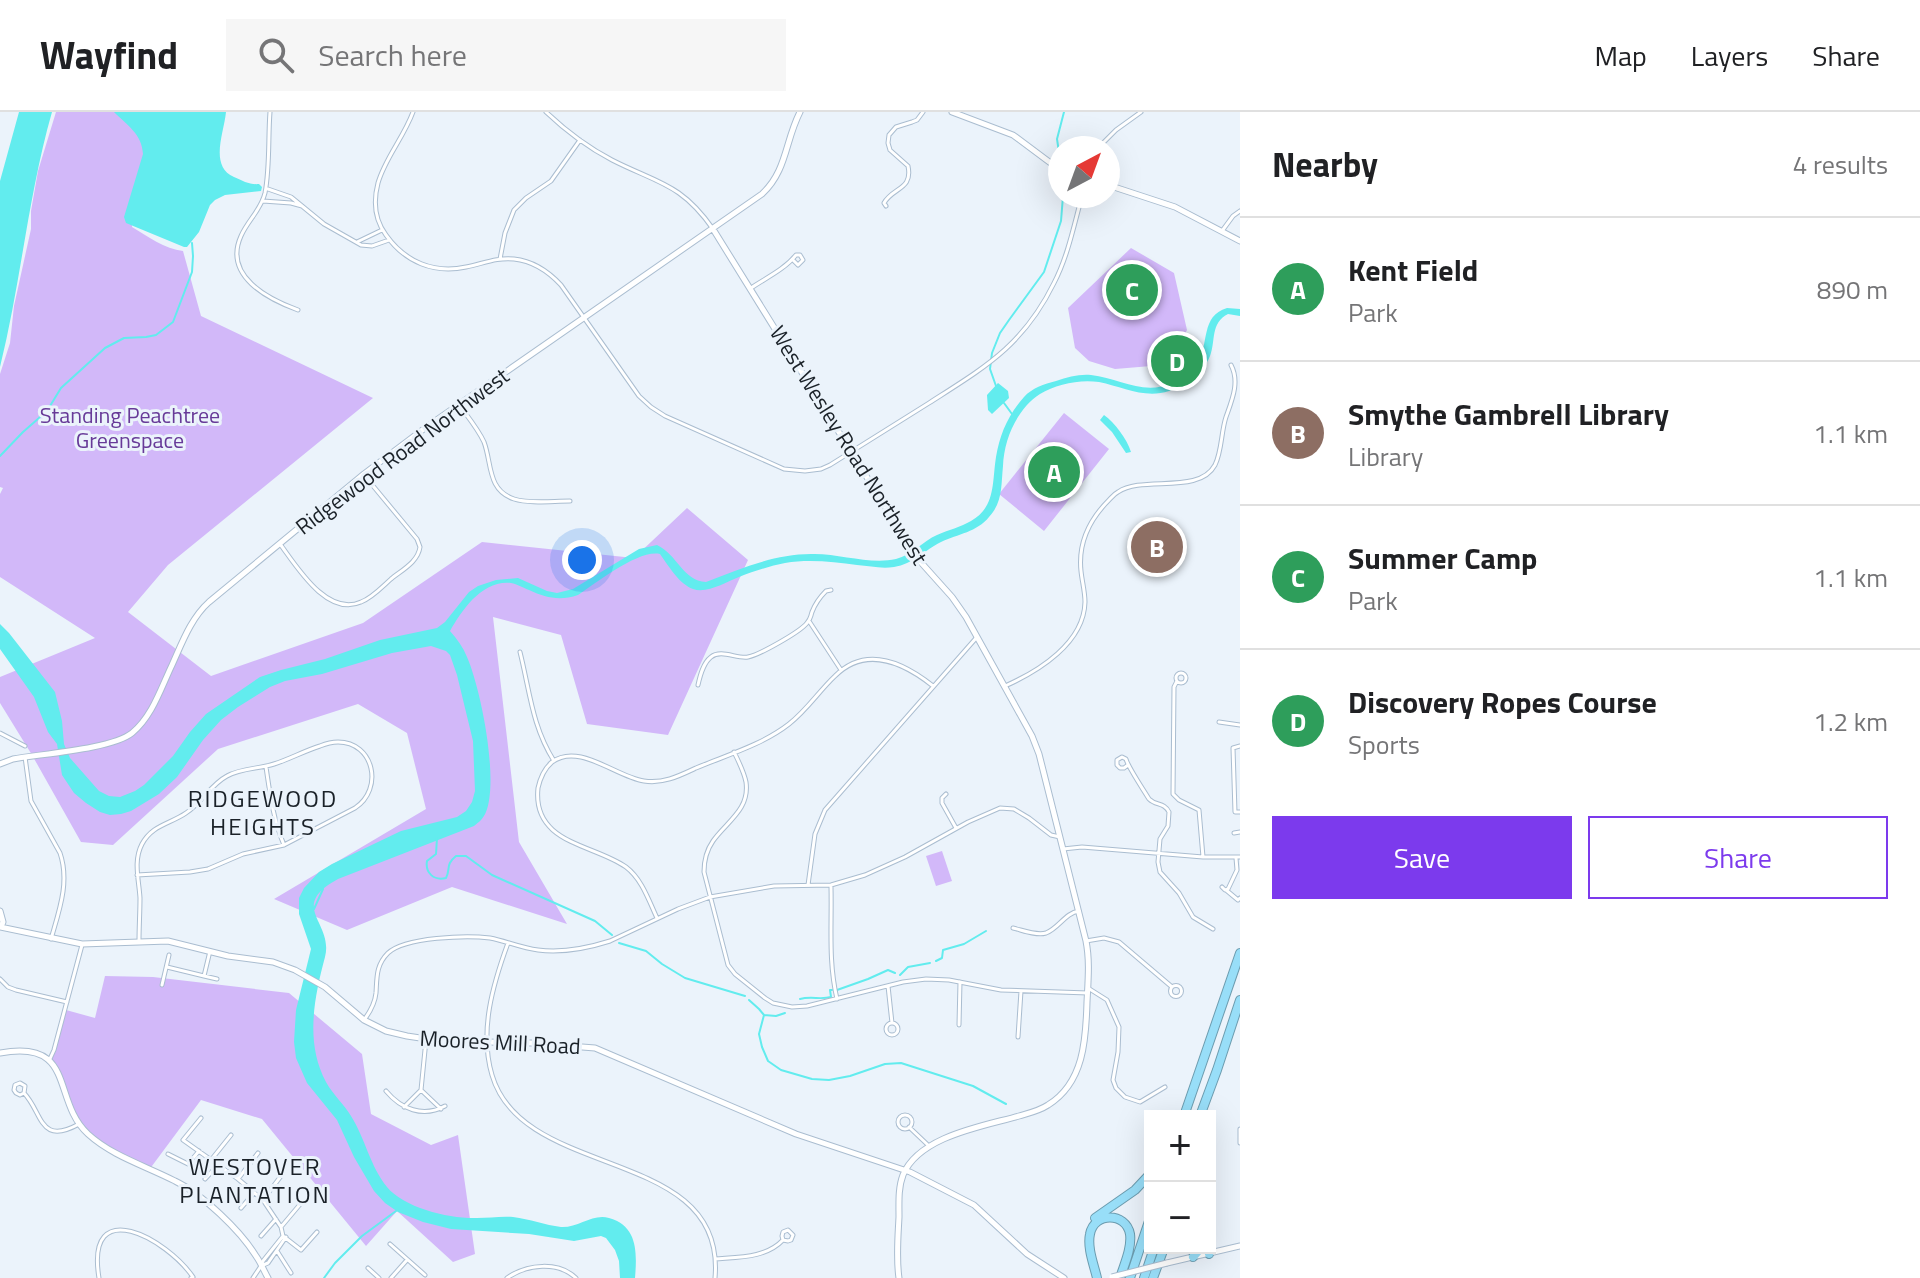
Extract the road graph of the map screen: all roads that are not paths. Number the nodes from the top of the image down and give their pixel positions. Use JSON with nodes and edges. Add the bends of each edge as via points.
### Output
{"nodes":[{"id":1,"x":270,"y":112,"type":"edge"},
{"id":2,"x":413,"y":112,"type":"edge"},
{"id":3,"x":546,"y":112,"type":"edge"},
{"id":4,"x":800,"y":112,"type":"edge"},
{"id":5,"x":923,"y":112,"type":"edge"},
{"id":6,"x":952,"y":112,"type":"edge"},
{"id":7,"x":1141,"y":112,"type":"edge"},
{"id":8,"x":1109,"y":136,"type":"edge"},
{"id":9,"x":580,"y":140,"type":"junction"},
{"id":10,"x":1048,"y":161,"type":"edge"},
{"id":11,"x":266,"y":188,"type":"junction"},
{"id":12,"x":1120,"y":189,"type":"edge"},
{"id":13,"x":263,"y":201,"type":"junction"},
{"id":14,"x":302,"y":206,"type":"junction"},
{"id":15,"x":886,"y":206,"type":"dead end"},
{"id":16,"x":1079,"y":208,"type":"edge"},
{"id":17,"x":1240,"y":211,"type":"edge"},
{"id":18,"x":713,"y":229,"type":"junction"},
{"id":19,"x":383,"y":230,"type":"junction"},
{"id":20,"x":1222,"y":231,"type":"junction"},
{"id":21,"x":389,"y":240,"type":"junction"},
{"id":22,"x":1240,"y":241,"type":"edge"},
{"id":23,"x":357,"y":242,"type":"junction"},
{"id":24,"x":500,"y":259,"type":"junction"},
{"id":25,"x":793,"y":260,"type":"dead end"},
{"id":26,"x":750,"y":289,"type":"junction"},
{"id":27,"x":298,"y":310,"type":"dead end"},
{"id":28,"x":584,"y":318,"type":"junction"},
{"id":29,"x":1231,"y":365,"type":"dead end"},
{"id":30,"x":459,"y":405,"type":"junction"},
{"id":31,"x":851,"y":452,"type":"junction"},
{"id":32,"x":364,"y":474,"type":"junction"},
{"id":33,"x":570,"y":501,"type":"dead end"},
{"id":34,"x":280,"y":544,"type":"junction"},
{"id":35,"x":831,"y":590,"type":"dead end"},
{"id":36,"x":809,"y":621,"type":"junction"},
{"id":37,"x":978,"y":637,"type":"junction"},
{"id":38,"x":520,"y":652,"type":"dead end"},
{"id":39,"x":841,"y":670,"type":"junction"},
{"id":40,"x":1177,"y":681,"type":"dead end"},
{"id":41,"x":698,"y":685,"type":"dead end"},
{"id":42,"x":933,"y":686,"type":"junction"},
{"id":43,"x":1005,"y":686,"type":"junction"},
{"id":44,"x":1219,"y":722,"type":"dead end"},
{"id":45,"x":1240,"y":725,"type":"edge"},
{"id":46,"x":0,"y":733,"type":"edge"},
{"id":47,"x":25,"y":746,"type":"dead end"},
{"id":48,"x":1240,"y":746,"type":"edge"},
{"id":49,"x":734,"y":752,"type":"junction"},
{"id":50,"x":25,"y":757,"type":"junction"},
{"id":51,"x":554,"y":761,"type":"junction"},
{"id":52,"x":0,"y":764,"type":"edge"},
{"id":53,"x":1128,"y":765,"type":"dead end"},
{"id":54,"x":266,"y":766,"type":"junction"},
{"id":55,"x":1240,"y":772,"type":"edge"},
{"id":56,"x":1234,"y":775,"type":"junction"},
{"id":57,"x":946,"y":794,"type":"dead end"},
{"id":58,"x":1238,"y":796,"type":"edge"},
{"id":59,"x":1240,"y":812,"type":"edge"},
{"id":60,"x":956,"y":828,"type":"junction"},
{"id":61,"x":1240,"y":832,"type":"edge"},
{"id":62,"x":1234,"y":833,"type":"dead end"},
{"id":63,"x":1060,"y":837,"type":"junction"},
{"id":64,"x":284,"y":845,"type":"junction"},
{"id":65,"x":1063,"y":849,"type":"junction"},
{"id":66,"x":1159,"y":853,"type":"junction"},
{"id":67,"x":1203,"y":857,"type":"junction"},
{"id":68,"x":1238,"y":857,"type":"edge"},
{"id":69,"x":137,"y":875,"type":"junction"},
{"id":70,"x":808,"y":885,"type":"junction"},
{"id":71,"x":831,"y":885,"type":"junction"},
{"id":72,"x":710,"y":897,"type":"junction"},
{"id":73,"x":1240,"y":898,"type":"edge"},
{"id":74,"x":0,"y":911,"type":"edge"},
{"id":75,"x":1079,"y":911,"type":"junction"},
{"id":76,"x":657,"y":918,"type":"junction"},
{"id":77,"x":1013,"y":928,"type":"dead end"},
{"id":78,"x":0,"y":929,"type":"edge"},
{"id":79,"x":1213,"y":929,"type":"dead end"},
{"id":80,"x":51,"y":939,"type":"junction"},
{"id":81,"x":139,"y":941,"type":"junction"},
{"id":82,"x":1086,"y":941,"type":"junction"},
{"id":83,"x":508,"y":943,"type":"junction"},
{"id":84,"x":82,"y":944,"type":"junction"},
{"id":85,"x":210,"y":951,"type":"junction"},
{"id":86,"x":1240,"y":953,"type":"edge"},
{"id":87,"x":169,"y":955,"type":"dead end"},
{"id":88,"x":167,"y":967,"type":"junction"},
{"id":89,"x":204,"y":976,"type":"junction"},
{"id":90,"x":0,"y":979,"type":"edge"},
{"id":91,"x":217,"y":979,"type":"dead end"},
{"id":92,"x":960,"y":982,"type":"junction"},
{"id":93,"x":162,"y":985,"type":"dead end"},
{"id":94,"x":888,"y":986,"type":"junction"},
{"id":95,"x":1172,"y":987,"type":"dead end"},
{"id":96,"x":1088,"y":990,"type":"junction"},
{"id":97,"x":1021,"y":991,"type":"junction"},
{"id":98,"x":837,"y":999,"type":"junction"},
{"id":99,"x":1240,"y":1000,"type":"edge"},
{"id":100,"x":67,"y":1002,"type":"junction"},
{"id":101,"x":364,"y":1020,"type":"junction"},
{"id":102,"x":892,"y":1023,"type":"dead end"},
{"id":103,"x":959,"y":1025,"type":"dead end"},
{"id":104,"x":1018,"y":1037,"type":"dead end"},
{"id":105,"x":426,"y":1040,"type":"junction"},
{"id":106,"x":488,"y":1042,"type":"junction"},
{"id":107,"x":0,"y":1053,"type":"edge"},
{"id":108,"x":49,"y":1061,"type":"junction"},
{"id":109,"x":1217,"y":1070,"type":"junction"},
{"id":110,"x":1195,"y":1082,"type":"junction"},
{"id":111,"x":1165,"y":1087,"type":"dead end"},
{"id":112,"x":421,"y":1090,"type":"junction"},
{"id":113,"x":386,"y":1091,"type":"dead end"},
{"id":114,"x":24,"y":1093,"type":"dead end"},
{"id":115,"x":404,"y":1107,"type":"junction"},
{"id":116,"x":1181,"y":1110,"type":"edge"},
{"id":117,"x":1186,"y":1110,"type":"edge"},
{"id":118,"x":1202,"y":1110,"type":"edge"},
{"id":119,"x":1207,"y":1110,"type":"edge"},
{"id":120,"x":201,"y":1118,"type":"dead end"},
{"id":121,"x":79,"y":1124,"type":"junction"},
{"id":122,"x":909,"y":1127,"type":"dead end"},
{"id":123,"x":1240,"y":1129,"type":"edge"},
{"id":124,"x":231,"y":1135,"type":"dead end"},
{"id":125,"x":1240,"y":1143,"type":"edge"},
{"id":126,"x":929,"y":1146,"type":"junction"},
{"id":127,"x":199,"y":1151,"type":"junction"},
{"id":128,"x":258,"y":1153,"type":"dead end"},
{"id":129,"x":168,"y":1154,"type":"dead end"},
{"id":130,"x":211,"y":1160,"type":"junction"},
{"id":131,"x":218,"y":1165,"type":"junction"},
{"id":132,"x":905,"y":1170,"type":"junction"},
{"id":133,"x":281,"y":1176,"type":"dead end"},
{"id":134,"x":205,"y":1179,"type":"dead end"},
{"id":135,"x":238,"y":1179,"type":"junction"},
{"id":136,"x":1144,"y":1180,"type":"edge"},
{"id":137,"x":254,"y":1193,"type":"junction"},
{"id":138,"x":263,"y":1200,"type":"junction"},
{"id":139,"x":302,"y":1202,"type":"dead end"},
{"id":140,"x":241,"y":1208,"type":"dead end"},
{"id":141,"x":276,"y":1219,"type":"junction"},
{"id":142,"x":281,"y":1227,"type":"junction"},
{"id":143,"x":317,"y":1232,"type":"dead end"},
{"id":144,"x":261,"y":1236,"type":"dead end"},
{"id":145,"x":1144,"y":1236,"type":"edge"},
{"id":146,"x":284,"y":1237,"type":"junction"},
{"id":147,"x":783,"y":1240,"type":"dead end"},
{"id":148,"x":390,"y":1244,"type":"dead end"},
{"id":149,"x":1240,"y":1246,"type":"edge"},
{"id":150,"x":1216,"y":1249,"type":"edge"},
{"id":151,"x":277,"y":1251,"type":"junction"},
{"id":152,"x":1152,"y":1254,"type":"edge"},
{"id":153,"x":1162,"y":1254,"type":"edge"},
{"id":154,"x":1198,"y":1254,"type":"edge"},
{"id":155,"x":1193,"y":1257,"type":"joint"},
{"id":156,"x":407,"y":1259,"type":"junction"},
{"id":157,"x":715,"y":1259,"type":"junction"},
{"id":158,"x":261,"y":1266,"type":"junction"},
{"id":159,"x":1092,"y":1266,"type":"junction"},
{"id":160,"x":368,"y":1268,"type":"dead end"},
{"id":161,"x":291,"y":1273,"type":"dead end"},
{"id":162,"x":425,"y":1275,"type":"dead end"},
{"id":163,"x":99,"y":1278,"type":"edge"},
{"id":164,"x":192,"y":1278,"type":"edge"},
{"id":165,"x":253,"y":1278,"type":"edge"},
{"id":166,"x":268,"y":1278,"type":"edge"},
{"id":167,"x":379,"y":1278,"type":"edge"},
{"id":168,"x":391,"y":1278,"type":"edge"},
{"id":169,"x":507,"y":1278,"type":"edge"},
{"id":170,"x":576,"y":1278,"type":"edge"},
{"id":171,"x":715,"y":1278,"type":"edge"},
{"id":172,"x":899,"y":1278,"type":"edge"},
{"id":173,"x":1064,"y":1278,"type":"edge"},
{"id":174,"x":1093,"y":1278,"type":"edge"},
{"id":175,"x":1111,"y":1278,"type":"edge"},
{"id":176,"x":1120,"y":1278,"type":"edge"},
{"id":177,"x":1130,"y":1278,"type":"edge"},
{"id":178,"x":1144,"y":1278,"type":"edge"},
{"id":179,"x":1153,"y":1278,"type":"edge"}],
"edges":[{"from":1,"to":11,"type":"street"},
{"from":2,"to":19,"type":"street","via":[[378,183],[375,210]]},
{"from":3,"to":9,"type":"street","name":"West Wesley Road Northwest"},
{"from":4,"to":18,"type":"street","name":"Ridgewood Road Northwest","via":[[775,181]]},
{"from":5,"to":15,"type":"street","via":[[889,135],[890,150],[908,166],[909,177],[885,199]]},
{"from":6,"to":10,"type":"street","via":[[1013,135]]},
{"from":7,"to":8,"type":"street"},
{"from":9,"to":18,"type":"street","name":"West Wesley Road Northwest","via":[[677,190]]},
{"from":9,"to":24,"type":"street","via":[[551,181],[514,210]]},
{"from":11,"to":13,"type":"street"},
{"from":11,"to":14,"type":"street","via":[[287,194]]},
{"from":12,"to":20,"type":"street"},
{"from":13,"to":14,"type":"street"},
{"from":13,"to":27,"type":"street","via":[[240,238],[239,263],[260,291]]},
{"from":14,"to":23,"type":"street"},
{"from":16,"to":31,"type":"street","via":[[1056,280],[1020,335],[979,372]]},
{"from":17,"to":20,"type":"street"},
{"from":18,"to":26,"type":"street","name":"West Wesley Road Northwest"},
{"from":18,"to":28,"type":"street","name":"Ridgewood Road Northwest"},
{"from":19,"to":21,"type":"street"},
{"from":19,"to":23,"type":"street"},
{"from":20,"to":22,"type":"street"},
{"from":21,"to":23,"type":"street","via":[[372,246]]},
{"from":21,"to":24,"type":"street","via":[[407,257],[431,268]]},
{"from":24,"to":28,"type":"street","via":[[526,261],[547,271]]},
{"from":25,"to":26,"type":"street"},
{"from":26,"to":31,"type":"street","name":"West Wesley Road Northwest"},
{"from":28,"to":30,"type":"street","name":"Ridgewood Road Northwest"},
{"from":28,"to":31,"type":"street","via":[[639,396],[665,416],[791,470],[821,469]]},
{"from":29,"to":43,"type":"street","via":[[1236,391],[1215,465],[1188,481],[1126,488],[1106,503],[1081,548],[1085,603],[1078,629],[1048,660]]},
{"from":30,"to":32,"type":"street","name":"Ridgewood Road Northwest"},
{"from":30,"to":33,"type":"street","via":[[483,439],[492,478],[501,492],[520,500]]},
{"from":31,"to":37,"type":"street","name":"West Wesley Road Northwest","via":[[912,550]]},
{"from":32,"to":34,"type":"street","name":"Ridgewood Road Northwest"},
{"from":32,"to":34,"type":"street","via":[[417,539],[416,559],[361,603],[339,604],[311,584]]},
{"from":34,"to":50,"type":"street","name":"Ridgewood Road Northwest","via":[[200,610],[150,711],[134,731],[116,741]]},
{"from":35,"to":36,"type":"street","via":[[817,600]]},
{"from":36,"to":39,"type":"street"},
{"from":36,"to":41,"type":"street","via":[[750,657],[714,655]]},
{"from":37,"to":42,"type":"street"},
{"from":37,"to":43,"type":"street","name":"West Wesley Road Northwest"},
{"from":38,"to":51,"type":"street","via":[[535,722]]},
{"from":39,"to":42,"type":"street","via":[[860,661],[882,660],[909,668]]},
{"from":39,"to":49,"type":"street","via":[[789,724]]},
{"from":40,"to":67,"type":"street","via":[[1173,794],[1199,810]]},
{"from":42,"to":70,"type":"street","via":[[825,810],[815,834]]},
{"from":43,"to":63,"type":"street","name":"West Wesley Road Northwest","via":[[1036,743]]},
{"from":44,"to":45,"type":"street"},
{"from":46,"to":47,"type":"street"},
{"from":48,"to":56,"type":"street","via":[[1233,748]]},
{"from":49,"to":51,"type":"street","via":[[655,782],[579,756]]},
{"from":49,"to":72,"type":"street","via":[[746,795],[707,853],[704,872]]},
{"from":50,"to":52,"type":"street","name":"Ridgewood Road Northwest"},
{"from":50,"to":80,"type":"street","via":[[31,801],[63,862],[64,888]]},
{"from":51,"to":76,"type":"street","via":[[538,788],[546,822],[563,838],[629,869]]},
{"from":53,"to":66,"type":"street","via":[[1149,799],[1169,812]]},
{"from":54,"to":64,"type":"street"},
{"from":54,"to":64,"type":"street","via":[[338,742],[360,750],[372,771],[371,789],[361,804]]},
{"from":54,"to":69,"type":"street","via":[[225,777],[187,813],[152,831],[139,849]]},
{"from":55,"to":56,"type":"street"},
{"from":56,"to":58,"type":"street"},
{"from":57,"to":60,"type":"street","via":[[942,803]]},
{"from":58,"to":59,"type":"street","via":[[1235,812]]},
{"from":60,"to":63,"type":"street","via":[[1007,808]]},
{"from":60,"to":71,"type":"street","via":[[888,866]]},
{"from":61,"to":62,"type":"street"},
{"from":63,"to":65,"type":"street","name":"West Wesley Road Northwest"},
{"from":64,"to":69,"type":"street","via":[[201,870]]},
{"from":65,"to":66,"type":"street"},
{"from":65,"to":75,"type":"street","name":"West Wesley Road Northwest"},
{"from":66,"to":67,"type":"street"},
{"from":66,"to":79,"type":"street","via":[[1163,876],[1193,917]]},
{"from":67,"to":68,"type":"street"},
{"from":68,"to":73,"type":"street","via":[[1237,870],[1224,888]]},
{"from":69,"to":81,"type":"street"},
{"from":70,"to":71,"type":"street"},
{"from":70,"to":72,"type":"street"},
{"from":71,"to":98,"type":"street","via":[[830,955]]},
{"from":72,"to":76,"type":"street"},
{"from":72,"to":98,"type":"street","via":[[728,965],[757,993],[792,1007]]},
{"from":74,"to":78,"type":"street"},
{"from":75,"to":77,"type":"street","via":[[1043,933]]},
{"from":75,"to":82,"type":"street","name":"West Wesley Road Northwest"},
{"from":76,"to":83,"type":"street","via":[[582,948],[541,951]]},
{"from":78,"to":80,"type":"street","name":"Moores Mill Road"},
{"from":80,"to":84,"type":"street","name":"Moores Mill Road"},
{"from":81,"to":84,"type":"street","name":"Moores Mill Road"},
{"from":81,"to":85,"type":"street","name":"Moores Mill Road","via":[[168,941]]},
{"from":82,"to":95,"type":"street","via":[[1119,942]]},
{"from":82,"to":96,"type":"street","name":"West Wesley Road Northwest"},
{"from":83,"to":101,"type":"street","via":[[471,937],[398,946],[379,967],[373,1005]]},
{"from":83,"to":106,"type":"street","via":[[491,996]]},
{"from":84,"to":100,"type":"street"},
{"from":85,"to":89,"type":"street"},
{"from":85,"to":101,"type":"street","name":"Moores Mill Road","via":[[273,962],[300,973]]},
{"from":86,"to":110,"type":"highway"},
{"from":87,"to":88,"type":"street"},
{"from":88,"to":89,"type":"street"},
{"from":88,"to":93,"type":"street"},
{"from":89,"to":91,"type":"street"},
{"from":90,"to":100,"type":"street","via":[[16,990]]},
{"from":92,"to":94,"type":"street","via":[[926,979]]},
{"from":92,"to":97,"type":"street"},
{"from":92,"to":103,"type":"street"},
{"from":94,"to":98,"type":"street"},
{"from":94,"to":102,"type":"street"},
{"from":96,"to":97,"type":"street"},
{"from":96,"to":111,"type":"street","via":[[1107,1000],[1119,1027],[1116,1088],[1140,1102]]},
{"from":96,"to":126,"type":"street","name":"West Wesley Road Northwest","via":[[1081,1060],[1058,1098],[1038,1111]]},
{"from":97,"to":104,"type":"street"},
{"from":99,"to":109,"type":"highway"},
{"from":100,"to":108,"type":"street"},
{"from":101,"to":105,"type":"street","name":"Moores Mill Road"},
{"from":105,"to":106,"type":"street","name":"Moores Mill Road"},
{"from":105,"to":112,"type":"street"},
{"from":106,"to":132,"type":"street","name":"Moores Mill Road","via":[[595,1048],[796,1134]]},
{"from":106,"to":157,"type":"street","via":[[494,1083],[517,1116],[541,1134],[677,1194],[704,1223]]},
{"from":107,"to":108,"type":"street","via":[[27,1051]]},
{"from":108,"to":121,"type":"street"},
{"from":109,"to":118,"type":"highway"},
{"from":109,"to":119,"type":"highway"},
{"from":110,"to":116,"type":"highway"},
{"from":110,"to":117,"type":"highway"},
{"from":112,"to":115,"type":"street"},
{"from":112,"to":115,"type":"street","via":[[443,1107]]},
{"from":113,"to":115,"type":"street"},
{"from":114,"to":121,"type":"street","via":[[47,1127],[62,1131]]},
{"from":120,"to":127,"type":"street","via":[[183,1140]]},
{"from":121,"to":158,"type":"street","via":[[108,1149],[195,1192]]},
{"from":122,"to":126,"type":"street"},
{"from":123,"to":125,"type":"street"},
{"from":124,"to":130,"type":"street"},
{"from":126,"to":132,"type":"street","name":"West Wesley Road Northwest"},
{"from":127,"to":129,"type":"street","via":[[188,1164]]},
{"from":127,"to":130,"type":"street"},
{"from":128,"to":135,"type":"street"},
{"from":130,"to":131,"type":"street"},
{"from":131,"to":134,"type":"street"},
{"from":131,"to":135,"type":"street"},
{"from":132,"to":172,"type":"street"},
{"from":132,"to":173,"type":"street","name":"Moores Mill Road","via":[[974,1205],[1027,1254]]},
{"from":133,"to":138,"type":"street"},
{"from":135,"to":137,"type":"street"},
{"from":136,"to":159,"type":"highway","via":[[1091,1222],[1085,1238]]},
{"from":137,"to":138,"type":"street"},
{"from":137,"to":140,"type":"street"},
{"from":138,"to":141,"type":"street"},
{"from":139,"to":142,"type":"street"},
{"from":141,"to":142,"type":"street"},
{"from":141,"to":144,"type":"street"},
{"from":142,"to":146,"type":"street"},
{"from":143,"to":146,"type":"street","via":[[301,1250]]},
{"from":145,"to":177,"type":"highway"},
{"from":146,"to":151,"type":"street"},
{"from":146,"to":158,"type":"street"},
{"from":147,"to":157,"type":"street","via":[[764,1253]]},
{"from":148,"to":156,"type":"street"},
{"from":149,"to":150,"type":"street"},
{"from":151,"to":158,"type":"street"},
{"from":151,"to":161,"type":"street"},
{"from":152,"to":178,"type":"highway"},
{"from":153,"to":179,"type":"highway"},
{"from":154,"to":155,"type":"highway"},
{"from":155,"to":175,"type":"street","bridge":true},
{"from":156,"to":162,"type":"street"},
{"from":156,"to":168,"type":"street"},
{"from":157,"to":171,"type":"street"},
{"from":158,"to":165,"type":"street"},
{"from":158,"to":166,"type":"street"},
{"from":159,"to":174,"type":"highway"},
{"from":159,"to":175,"type":"highway"},
{"from":159,"to":176,"type":"highway","via":[[1091,1230],[1102,1219],[1117,1218],[1130,1234]]},
{"from":160,"to":167,"type":"street"},
{"from":163,"to":164,"type":"street","via":[[100,1244],[119,1229],[161,1245]]},
{"from":169,"to":170,"type":"street","via":[[549,1266]]}]}
